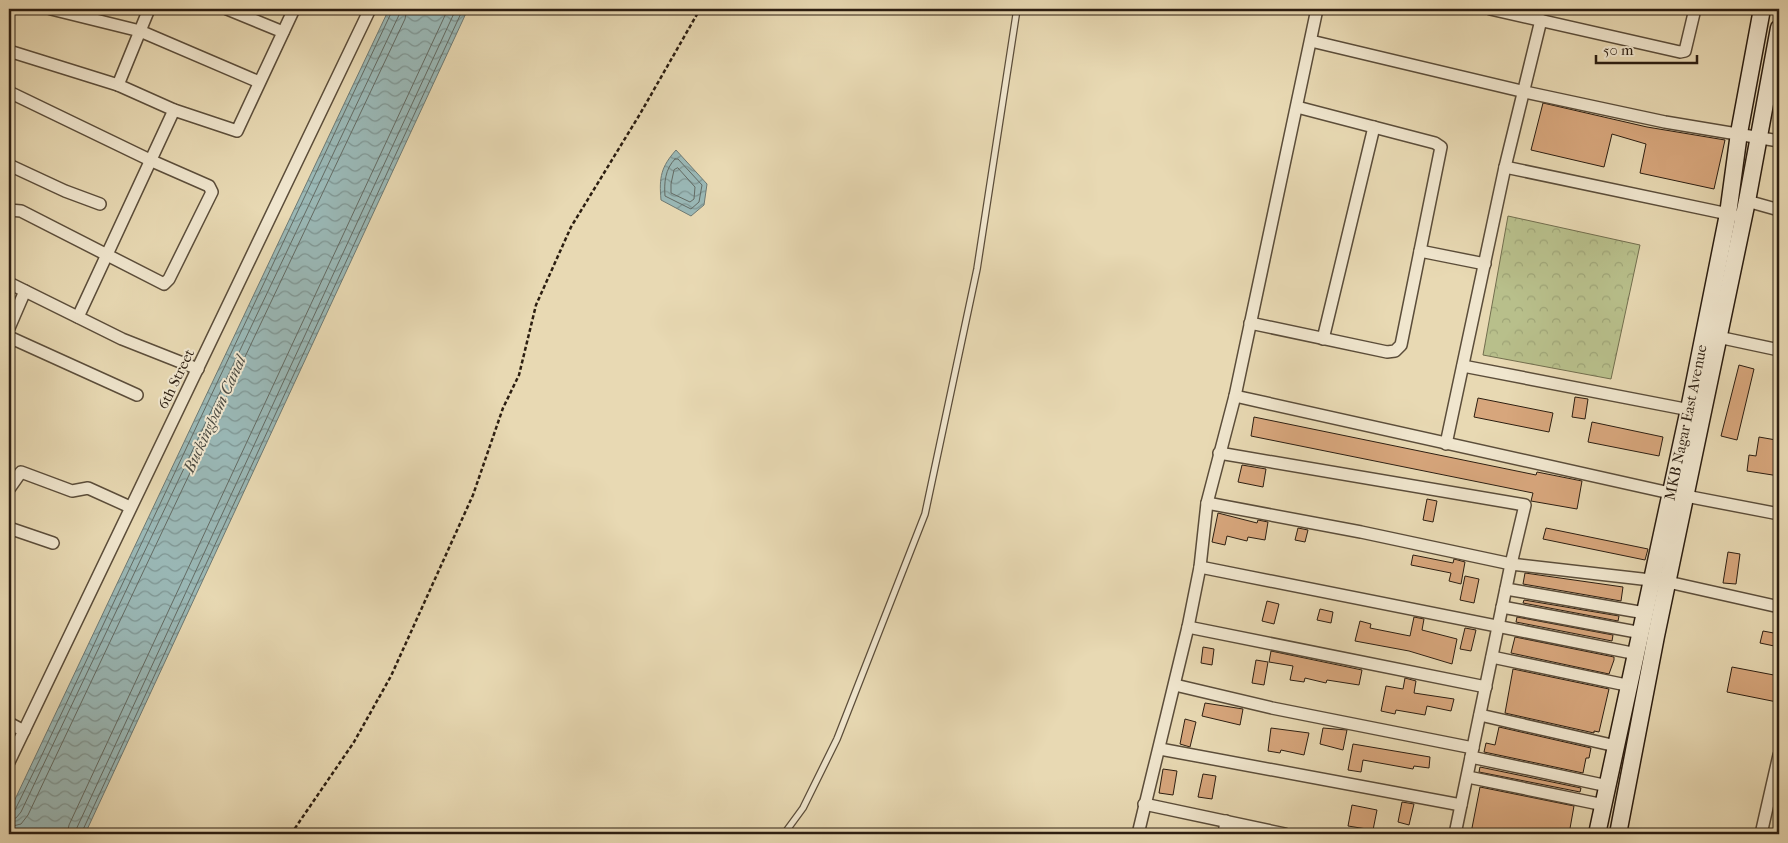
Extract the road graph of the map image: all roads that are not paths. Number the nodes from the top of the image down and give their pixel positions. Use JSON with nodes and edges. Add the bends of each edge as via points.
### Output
{"nodes":[{"id":1,"x":51,"y":9,"type":"edge"},
{"id":2,"x":149,"y":9,"type":"edge"},
{"id":3,"x":227,"y":9,"type":"edge"},
{"id":4,"x":294,"y":9,"type":"edge"},
{"id":5,"x":370,"y":9,"type":"edge"},
{"id":6,"x":1017,"y":9,"type":"edge"},
{"id":7,"x":1317,"y":9,"type":"edge"},
{"id":8,"x":1490,"y":9,"type":"edge"},
{"id":9,"x":1696,"y":9,"type":"edge"},
{"id":10,"x":1762,"y":9,"type":"edge"},
{"id":11,"x":1541,"y":20,"type":"junction"},
{"id":12,"x":1779,"y":28,"type":"edge"},
{"id":13,"x":140,"y":31,"type":"junction"},
{"id":14,"x":283,"y":32,"type":"junction"},
{"id":15,"x":1311,"y":41,"type":"junction"},
{"id":16,"x":9,"y":53,"type":"edge"},
{"id":17,"x":259,"y":82,"type":"junction"},
{"id":18,"x":118,"y":84,"type":"junction"},
{"id":19,"x":9,"y":92,"type":"edge"},
{"id":20,"x":1525,"y":92,"type":"junction"},
{"id":21,"x":1297,"y":107,"type":"junction"},
{"id":22,"x":174,"y":110,"type":"junction"},
{"id":23,"x":1374,"y":127,"type":"junction"},
{"id":24,"x":1739,"y":132,"type":"junction"},
{"id":25,"x":1758,"y":136,"type":"junction"},
{"id":26,"x":1779,"y":141,"type":"edge"},
{"id":27,"x":152,"y":161,"type":"junction"},
{"id":28,"x":9,"y":165,"type":"edge"},
{"id":29,"x":1505,"y":167,"type":"junction"},
{"id":30,"x":1747,"y":201,"type":"junction"},
{"id":31,"x":100,"y":204,"type":"dead end"},
{"id":32,"x":9,"y":210,"type":"edge"},
{"id":33,"x":1779,"y":210,"type":"edge"},
{"id":34,"x":1735,"y":216,"type":"junction"},
{"id":35,"x":1420,"y":251,"type":"junction"},
{"id":36,"x":107,"y":257,"type":"junction"},
{"id":37,"x":1485,"y":264,"type":"junction"},
{"id":38,"x":9,"y":283,"type":"edge"},
{"id":39,"x":26,"y":291,"type":"junction"},
{"id":40,"x":78,"y":317,"type":"junction"},
{"id":41,"x":1250,"y":323,"type":"junction"},
{"id":42,"x":9,"y":328,"type":"edge"},
{"id":43,"x":9,"y":337,"type":"edge"},
{"id":44,"x":1718,"y":337,"type":"junction"},
{"id":45,"x":1323,"y":339,"type":"junction"},
{"id":46,"x":1779,"y":350,"type":"edge"},
{"id":47,"x":1463,"y":366,"type":"junction"},
{"id":48,"x":198,"y":369,"type":"junction"},
{"id":49,"x":137,"y":395,"type":"dead end"},
{"id":50,"x":1235,"y":396,"type":"junction"},
{"id":51,"x":1696,"y":411,"type":"junction"},
{"id":52,"x":1446,"y":444,"type":"junction"},
{"id":53,"x":1219,"y":453,"type":"junction"},
{"id":54,"x":9,"y":488,"type":"edge"},
{"id":55,"x":1677,"y":495,"type":"junction"},
{"id":56,"x":1207,"y":503,"type":"junction"},
{"id":57,"x":130,"y":507,"type":"junction"},
{"id":58,"x":1779,"y":514,"type":"edge"},
{"id":59,"x":9,"y":528,"type":"edge"},
{"id":60,"x":52,"y":543,"type":"dead end"},
{"id":61,"x":1511,"y":564,"type":"junction"},
{"id":62,"x":1200,"y":567,"type":"junction"},
{"id":63,"x":1660,"y":581,"type":"junction"},
{"id":64,"x":1506,"y":589,"type":"junction"},
{"id":65,"x":1779,"y":606,"type":"edge"},
{"id":66,"x":1502,"y":607,"type":"junction"},
{"id":67,"x":1645,"y":613,"type":"junction"},
{"id":68,"x":1188,"y":627,"type":"junction"},
{"id":69,"x":1498,"y":627,"type":"junction"},
{"id":70,"x":1642,"y":633,"type":"junction"},
{"id":71,"x":1637,"y":654,"type":"junction"},
{"id":72,"x":1492,"y":657,"type":"junction"},
{"id":73,"x":1174,"y":684,"type":"junction"},
{"id":74,"x":1631,"y":686,"type":"junction"},
{"id":75,"x":1486,"y":687,"type":"junction"},
{"id":76,"x":1480,"y":714,"type":"junction"},
{"id":77,"x":9,"y":723,"type":"edge"},
{"id":78,"x":24,"y":731,"type":"junction"},
{"id":79,"x":1616,"y":746,"type":"junction"},
{"id":80,"x":1160,"y":748,"type":"junction"},
{"id":81,"x":1472,"y":752,"type":"junction"},
{"id":82,"x":1779,"y":755,"type":"edge"},
{"id":83,"x":9,"y":762,"type":"edge"},
{"id":84,"x":1468,"y":777,"type":"junction"},
{"id":85,"x":1608,"y":786,"type":"junction"},
{"id":86,"x":1144,"y":804,"type":"junction"},
{"id":87,"x":1461,"y":805,"type":"junction"},
{"id":88,"x":1604,"y":805,"type":"junction"},
{"id":89,"x":1226,"y":821,"type":"junction"},
{"id":90,"x":784,"y":834,"type":"edge"},
{"id":91,"x":1138,"y":834,"type":"edge"},
{"id":92,"x":1224,"y":834,"type":"edge"},
{"id":93,"x":1285,"y":834,"type":"edge"},
{"id":94,"x":1457,"y":834,"type":"edge"},
{"id":95,"x":1597,"y":834,"type":"edge"},
{"id":96,"x":1618,"y":834,"type":"edge"},
{"id":97,"x":1761,"y":834,"type":"edge"}],
"edges":[{"from":1,"to":13,"type":"street"},
{"from":2,"to":13,"type":"street"},
{"from":3,"to":14,"type":"street"},
{"from":4,"to":14,"type":"street"},
{"from":5,"to":48,"type":"street","name":"6th Street"},
{"from":6,"to":90,"type":"lane","via":[[977,269],[925,514],[837,740],[802,808]]},
{"from":7,"to":15,"type":"street"},
{"from":8,"to":11,"type":"street"},
{"from":9,"to":11,"type":"street","via":[[1686,51],[1680,52]]},
{"from":10,"to":24,"type":"main road","name":"MKB Nagar East Avenue"},
{"from":11,"to":20,"type":"street"},
{"from":12,"to":25,"type":"main road"},
{"from":13,"to":17,"type":"street"},
{"from":13,"to":18,"type":"street"},
{"from":14,"to":17,"type":"street"},
{"from":15,"to":20,"type":"street"},
{"from":15,"to":21,"type":"street"},
{"from":16,"to":18,"type":"street"},
{"from":17,"to":22,"type":"street","via":[[237,131]]},
{"from":18,"to":22,"type":"street"},
{"from":19,"to":27,"type":"street"},
{"from":20,"to":24,"type":"street","via":[[1665,122]]},
{"from":20,"to":29,"type":"street"},
{"from":21,"to":23,"type":"street"},
{"from":21,"to":41,"type":"street"},
{"from":22,"to":27,"type":"street"},
{"from":23,"to":35,"type":"street","via":[[1441,147]]},
{"from":23,"to":45,"type":"street"},
{"from":24,"to":25,"type":"street"},
{"from":24,"to":34,"type":"main road","name":"MKB Nagar East Avenue"},
{"from":25,"to":26,"type":"street"},
{"from":25,"to":30,"type":"main road"},
{"from":27,"to":36,"type":"street"},
{"from":27,"to":36,"type":"street","via":[[209,186],[212,192],[166,283]]},
{"from":28,"to":31,"type":"street"},
{"from":29,"to":34,"type":"street"},
{"from":29,"to":37,"type":"street"},
{"from":30,"to":33,"type":"street"},
{"from":30,"to":34,"type":"main road"},
{"from":32,"to":36,"type":"street","via":[[21,211]]},
{"from":34,"to":44,"type":"main road"},
{"from":34,"to":51,"type":"main road","name":"MKB Nagar East Avenue"},
{"from":35,"to":37,"type":"street"},
{"from":35,"to":45,"type":"street","via":[[1401,346],[1395,352]]},
{"from":36,"to":40,"type":"street"},
{"from":37,"to":47,"type":"street"},
{"from":38,"to":39,"type":"street"},
{"from":39,"to":40,"type":"street"},
{"from":39,"to":42,"type":"street"},
{"from":40,"to":48,"type":"street","via":[[122,339]]},
{"from":41,"to":45,"type":"street"},
{"from":41,"to":50,"type":"street"},
{"from":43,"to":49,"type":"street"},
{"from":44,"to":46,"type":"street"},
{"from":44,"to":51,"type":"main road"},
{"from":47,"to":51,"type":"street"},
{"from":47,"to":52,"type":"street"},
{"from":48,"to":57,"type":"street","name":"6th Street"},
{"from":50,"to":52,"type":"street"},
{"from":50,"to":53,"type":"street"},
{"from":51,"to":55,"type":"main road"},
{"from":52,"to":55,"type":"street"},
{"from":53,"to":56,"type":"street"},
{"from":53,"to":61,"type":"street","via":[[1525,505]]},
{"from":54,"to":57,"type":"street","via":[[21,472],[72,491],[88,488]]},
{"from":55,"to":58,"type":"street"},
{"from":55,"to":63,"type":"main road"},
{"from":56,"to":61,"type":"street"},
{"from":56,"to":62,"type":"street"},
{"from":57,"to":78,"type":"street","name":"6th Street"},
{"from":59,"to":60,"type":"street"},
{"from":61,"to":63,"type":"street"},
{"from":61,"to":64,"type":"street"},
{"from":62,"to":68,"type":"street"},
{"from":62,"to":69,"type":"street"},
{"from":63,"to":65,"type":"street"},
{"from":63,"to":67,"type":"main road"},
{"from":63,"to":96,"type":"main road"},
{"from":64,"to":66,"type":"street"},
{"from":64,"to":67,"type":"street"},
{"from":66,"to":69,"type":"street"},
{"from":66,"to":70,"type":"street"},
{"from":67,"to":70,"type":"main road"},
{"from":68,"to":73,"type":"street"},
{"from":68,"to":75,"type":"street"},
{"from":69,"to":71,"type":"street"},
{"from":69,"to":72,"type":"street"},
{"from":70,"to":71,"type":"main road"},
{"from":71,"to":74,"type":"main road"},
{"from":72,"to":74,"type":"street"},
{"from":72,"to":75,"type":"street"},
{"from":73,"to":80,"type":"street"},
{"from":73,"to":81,"type":"street"},
{"from":74,"to":79,"type":"main road"},
{"from":75,"to":76,"type":"street"},
{"from":76,"to":79,"type":"street"},
{"from":76,"to":81,"type":"street"},
{"from":77,"to":78,"type":"street"},
{"from":78,"to":83,"type":"street","name":"6th Street"},
{"from":79,"to":85,"type":"main road"},
{"from":80,"to":86,"type":"street"},
{"from":80,"to":87,"type":"street"},
{"from":81,"to":84,"type":"street"},
{"from":81,"to":85,"type":"street"},
{"from":82,"to":97,"type":"street"},
{"from":84,"to":87,"type":"street"},
{"from":84,"to":88,"type":"street"},
{"from":85,"to":88,"type":"main road"},
{"from":86,"to":89,"type":"street"},
{"from":86,"to":91,"type":"street"},
{"from":87,"to":94,"type":"street"},
{"from":88,"to":95,"type":"main road"},
{"from":89,"to":92,"type":"street"},
{"from":89,"to":93,"type":"street"}]}
